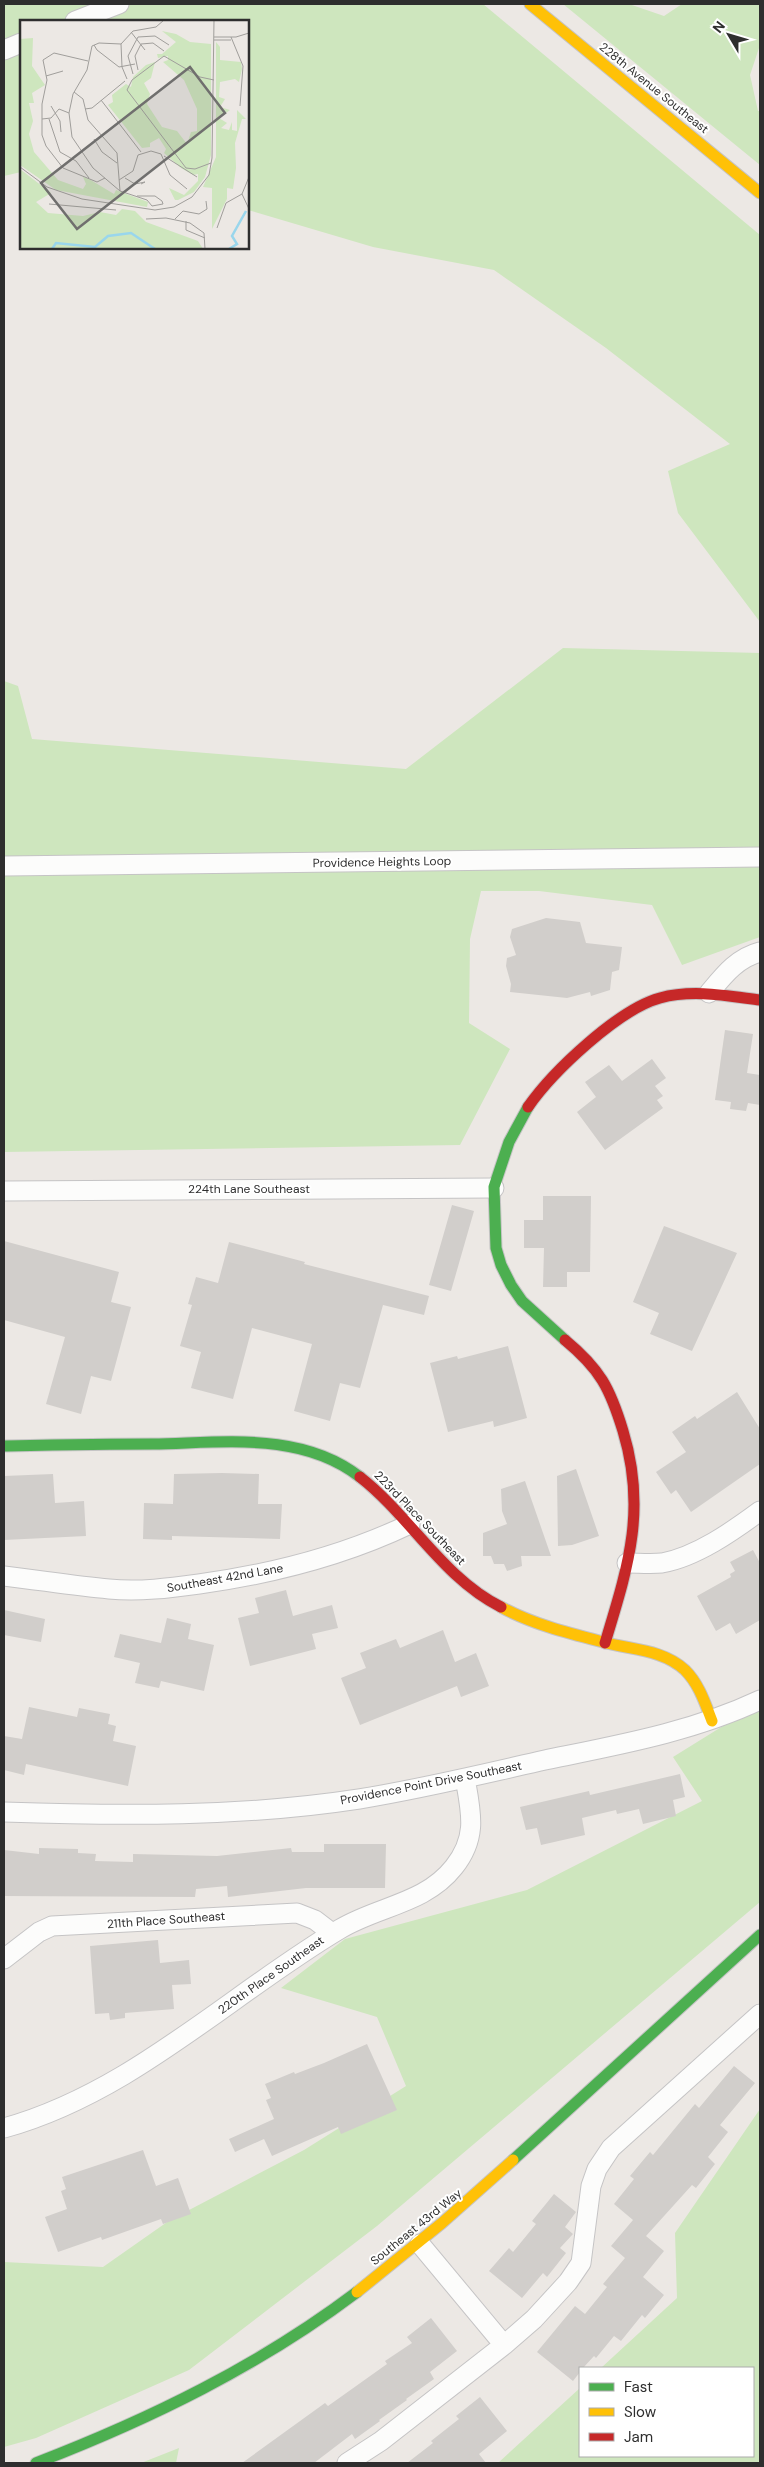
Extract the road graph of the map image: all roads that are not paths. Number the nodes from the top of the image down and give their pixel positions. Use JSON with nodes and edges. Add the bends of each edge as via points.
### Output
{"nodes":[{"id":1,"x":119,"y":4,"type":"edge"},
{"id":2,"x":530,"y":4,"type":"edge"},
{"id":3,"x":78,"y":20,"type":"edge"},
{"id":4,"x":20,"y":43,"type":"edge"},
{"id":5,"x":4,"y":50,"type":"edge"},
{"id":6,"x":760,"y":193,"type":"edge"},
{"id":7,"x":760,"y":857,"type":"edge"},
{"id":8,"x":4,"y":866,"type":"edge"},
{"id":9,"x":760,"y":952,"type":"edge"},
{"id":10,"x":710,"y":993,"type":"junction"},
{"id":11,"x":760,"y":1000,"type":"edge"},
{"id":12,"x":494,"y":1188,"type":"junction"},
{"id":13,"x":4,"y":1191,"type":"edge"},
{"id":14,"x":4,"y":1446,"type":"edge"},
{"id":15,"x":760,"y":1511,"type":"edge"},
{"id":16,"x":410,"y":1524,"type":"junction"},
{"id":17,"x":627,"y":1563,"type":"junction"},
{"id":18,"x":4,"y":1576,"type":"edge"},
{"id":19,"x":604,"y":1643,"type":"junction"},
{"id":20,"x":760,"y":1700,"type":"edge"},
{"id":21,"x":712,"y":1721,"type":"junction"},
{"id":22,"x":465,"y":1778,"type":"junction"},
{"id":23,"x":4,"y":1812,"type":"edge"},
{"id":24,"x":332,"y":1933,"type":"junction"},
{"id":25,"x":760,"y":1935,"type":"edge"},
{"id":26,"x":4,"y":1959,"type":"edge"},
{"id":27,"x":760,"y":2014,"type":"edge"},
{"id":28,"x":4,"y":2128,"type":"edge"},
{"id":29,"x":420,"y":2244,"type":"junction"},
{"id":30,"x":504,"y":2345,"type":"junction"},
{"id":31,"x":36,"y":2463,"type":"edge"},
{"id":32,"x":347,"y":2463,"type":"edge"}],
"edges":[{"from":1,"to":3,"type":"street"},
{"from":2,"to":6,"type":"street","name":"228th Avenue Southeast"},
{"from":4,"to":5,"type":"street"},
{"from":7,"to":8,"type":"street","name":"Providence Heights Loop"},
{"from":9,"to":10,"type":"street","via":[[737,963]]},
{"from":10,"to":11,"type":"street"},
{"from":10,"to":12,"type":"street","via":[[672,995],[647,1002],[588,1043],[532,1098],[506,1149]]},
{"from":12,"to":13,"type":"street","name":"224th Lane Southeast"},
{"from":12,"to":17,"type":"street","via":[[495,1243],[510,1285],[530,1312],[594,1368],[613,1397],[636,1492]]},
{"from":14,"to":16,"type":"street","name":"223rd Place Southeast","via":[[265,1442],[294,1446],[345,1466],[374,1487]]},
{"from":15,"to":17,"type":"street","via":[[728,1535],[689,1553],[662,1563]]},
{"from":16,"to":18,"type":"street","name":"Southeast 42nd Lane","via":[[373,1542],[322,1558],[275,1570],[166,1588],[110,1589]]},
{"from":16,"to":19,"type":"street","name":"223rd Place Southeast","via":[[459,1577],[493,1604],[515,1615]]},
{"from":17,"to":19,"type":"street"},
{"from":19,"to":21,"type":"street","name":"223rd Place Southeast","via":[[666,1657],[680,1665],[700,1690]]},
{"from":20,"to":21,"type":"street","name":"Providence Point Drive Southeast"},
{"from":21,"to":22,"type":"street","name":"Providence Point Drive Southeast"},
{"from":22,"to":23,"type":"street","name":"Providence Point Drive Southeast","via":[[359,1799],[262,1810],[77,1814]]},
{"from":22,"to":24,"type":"street","name":"220th Place Southeast","via":[[472,1823],[469,1841],[445,1878],[417,1897]]},
{"from":24,"to":26,"type":"street","name":"211th Place Southeast","via":[[315,1920],[297,1913],[52,1926]]},
{"from":24,"to":28,"type":"street","name":"220th Place Southeast","via":[[116,2079],[26,2122]]},
{"from":25,"to":29,"type":"street","name":"Southeast 43rd Way"},
{"from":27,"to":30,"type":"street","via":[[611,2148],[597,2169],[591,2186],[581,2263],[534,2319]]},
{"from":29,"to":30,"type":"street"},
{"from":29,"to":31,"type":"street","name":"Southeast 43rd Way","via":[[311,2325],[254,2361],[87,2444]]},
{"from":30,"to":32,"type":"street","via":[[381,2441]]}]}
